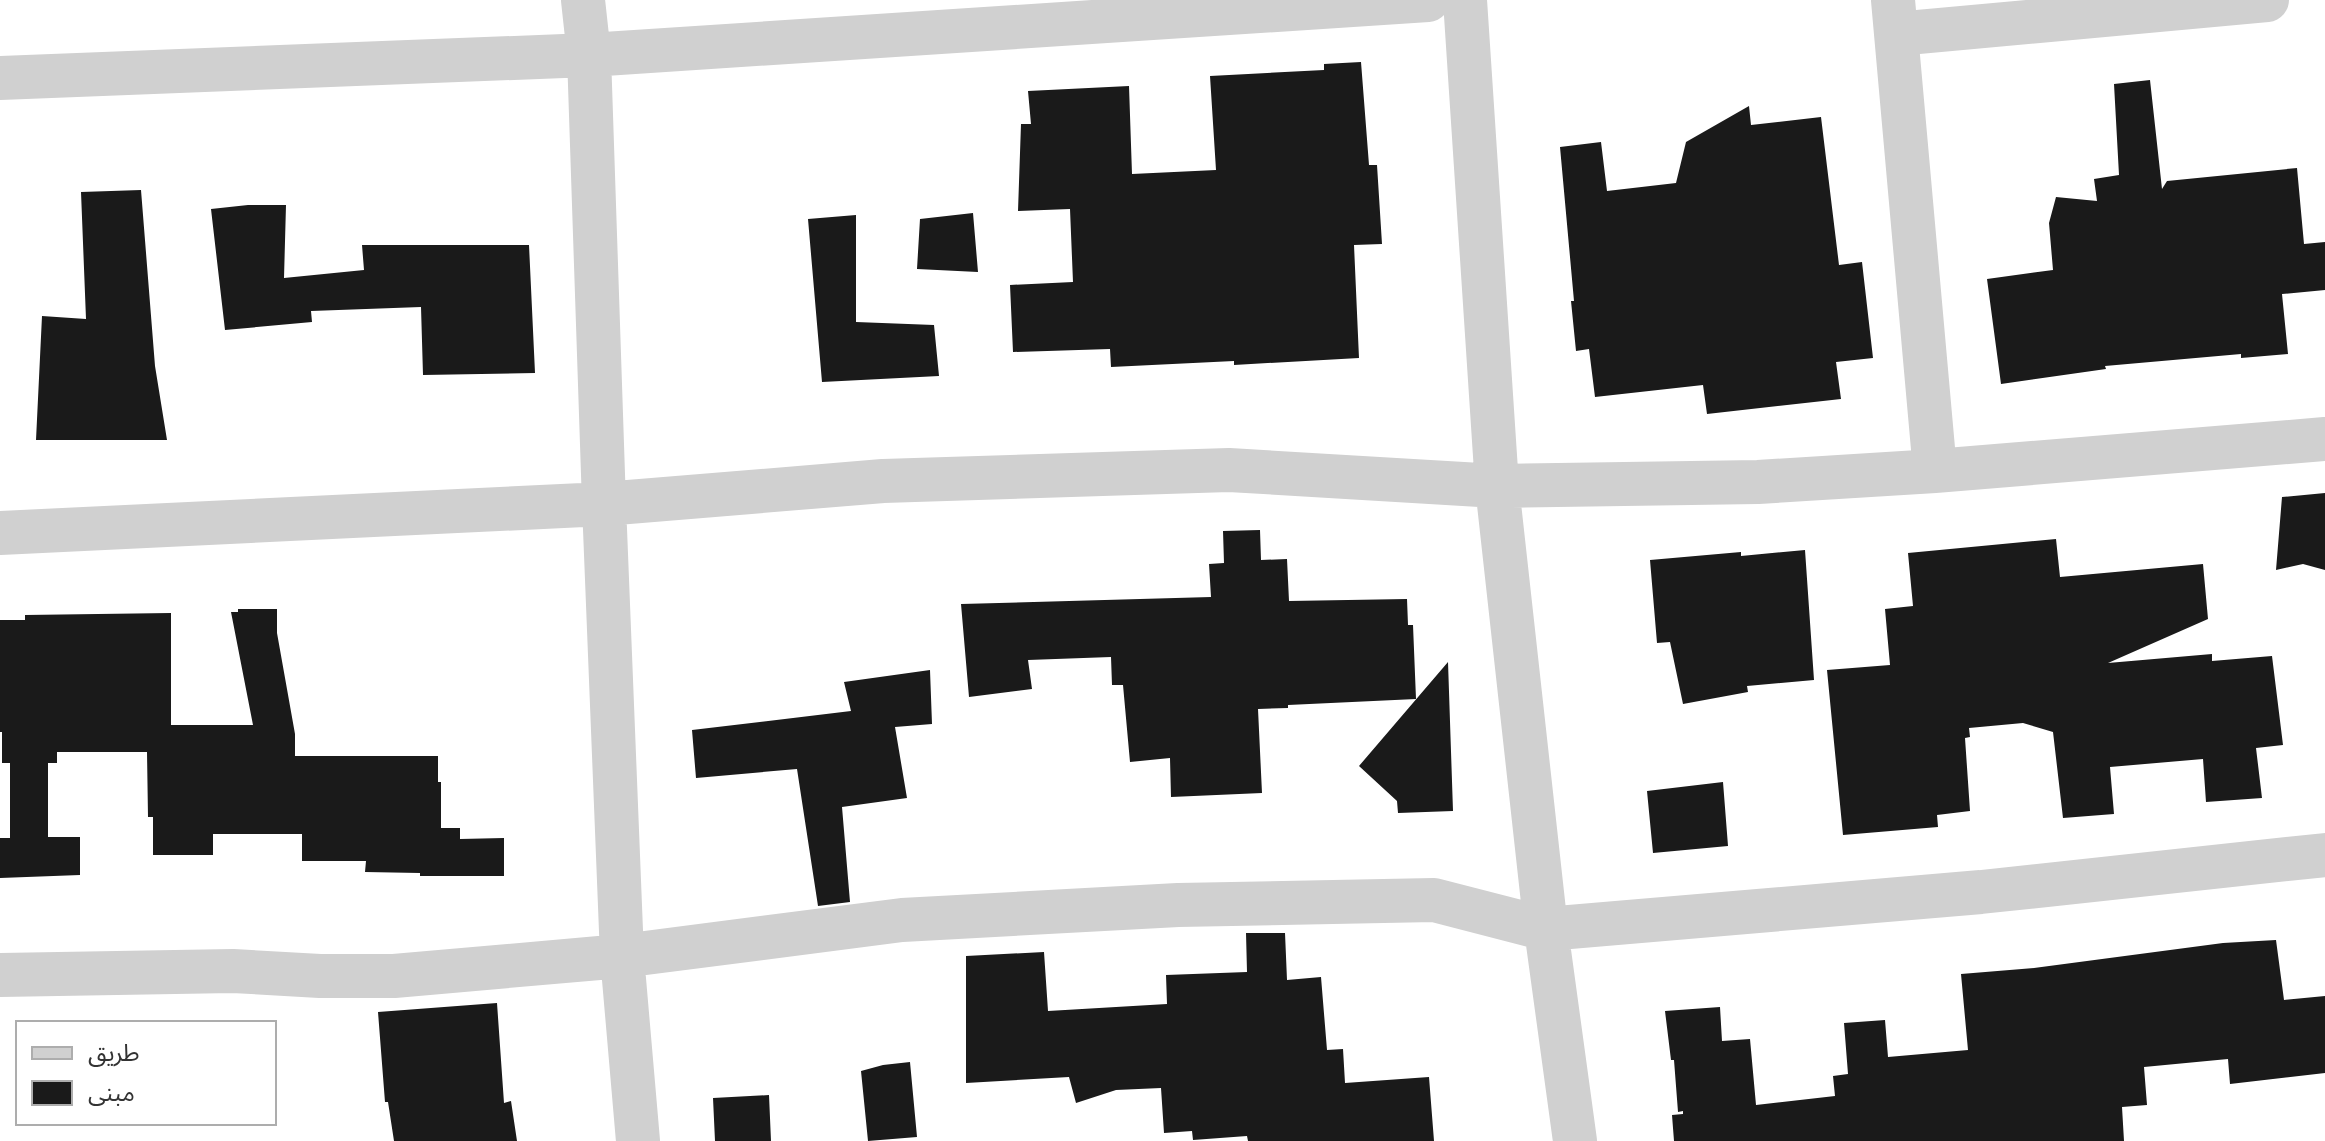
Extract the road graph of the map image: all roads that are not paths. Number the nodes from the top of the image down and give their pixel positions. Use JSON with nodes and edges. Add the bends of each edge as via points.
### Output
{"nodes":[{"id":1,"x":583,"y":0,"type":"edge"},
{"id":2,"x":1428,"y":0,"type":"edge"},
{"id":3,"x":1465,"y":0,"type":"edge"},
{"id":4,"x":2267,"y":0,"type":"edge"},
{"id":5,"x":1894,"y":17,"type":"edge"},
{"id":6,"x":589,"y":55,"type":"junction"},
{"id":7,"x":0,"y":78,"type":"edge"},
{"id":8,"x":2325,"y":439,"type":"edge"},
{"id":9,"x":1935,"y":471,"type":"junction"},
{"id":10,"x":1497,"y":486,"type":"junction"},
{"id":11,"x":604,"y":504,"type":"junction"},
{"id":12,"x":0,"y":533,"type":"edge"},
{"id":13,"x":2325,"y":855,"type":"edge"},
{"id":14,"x":1546,"y":929,"type":"junction"},
{"id":15,"x":622,"y":956,"type":"junction"},
{"id":16,"x":0,"y":975,"type":"edge"},
{"id":17,"x":638,"y":1141,"type":"edge"},
{"id":18,"x":1575,"y":1141,"type":"edge"}],
"edges":[{"from":1,"to":6,"type":"street"},
{"from":2,"to":6,"type":"street"},
{"from":3,"to":10,"type":"street"},
{"from":4,"to":5,"type":"street"},
{"from":5,"to":9,"type":"street"},
{"from":6,"to":7,"type":"street"},
{"from":6,"to":11,"type":"street"},
{"from":8,"to":9,"type":"street"},
{"from":9,"to":10,"type":"street","via":[[1758,482]]},
{"from":10,"to":11,"type":"street","via":[[1229,470],[883,481]]},
{"from":10,"to":14,"type":"street"},
{"from":11,"to":12,"type":"street"},
{"from":11,"to":15,"type":"street"},
{"from":13,"to":14,"type":"street","via":[[1981,892]]},
{"from":14,"to":15,"type":"street","via":[[1434,900],[1178,905],[902,920]]},
{"from":14,"to":18,"type":"street"},
{"from":15,"to":16,"type":"street","via":[[394,976],[233,971]]},
{"from":15,"to":17,"type":"street"}]}
